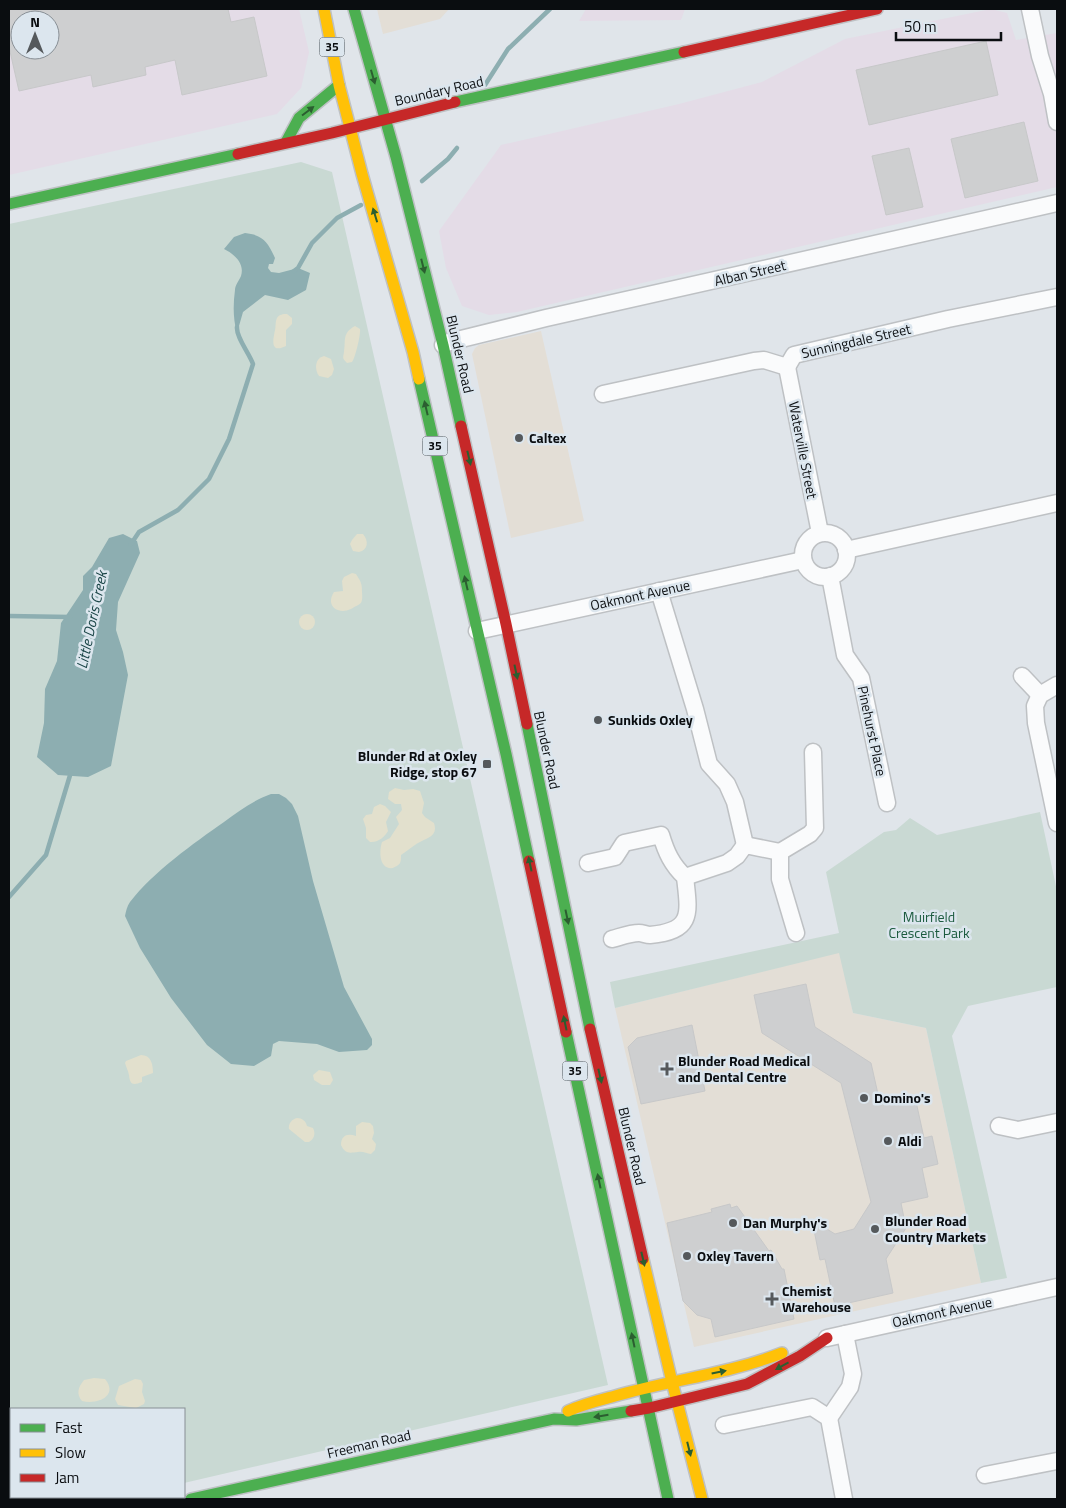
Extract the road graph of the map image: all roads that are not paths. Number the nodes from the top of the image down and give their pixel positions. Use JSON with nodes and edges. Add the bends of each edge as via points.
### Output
{"nodes":[{"id":1,"x":324,"y":9,"type":"edge"},
{"id":2,"x":354,"y":9,"type":"edge"},
{"id":3,"x":877,"y":9,"type":"edge"},
{"id":4,"x":1030,"y":9,"type":"edge"},
{"id":5,"x":339,"y":85,"type":"junction"},
{"id":6,"x":1054,"y":98,"type":"edge"},
{"id":7,"x":385,"y":120,"type":"junction"},
{"id":8,"x":1057,"y":122,"type":"edge"},
{"id":9,"x":350,"y":128,"type":"junction"},
{"id":10,"x":286,"y":142,"type":"junction"},
{"id":11,"x":1057,"y":203,"type":"edge"},
{"id":12,"x":9,"y":204,"type":"edge"},
{"id":13,"x":1057,"y":297,"type":"edge"},
{"id":14,"x":443,"y":345,"type":"junction"},
{"id":15,"x":787,"y":367,"type":"junction"},
{"id":16,"x":602,"y":394,"type":"dead end"},
{"id":17,"x":1057,"y":504,"type":"edge"},
{"id":18,"x":820,"y":533,"type":"junction"},
{"id":19,"x":846,"y":550,"type":"junction"},
{"id":20,"x":803,"y":560,"type":"junction"},
{"id":21,"x":830,"y":576,"type":"junction"},
{"id":22,"x":659,"y":591,"type":"junction"},
{"id":23,"x":506,"y":624,"type":"junction"},
{"id":24,"x":477,"y":631,"type":"junction"},
{"id":25,"x":1022,"y":676,"type":"dead end"},
{"id":26,"x":1057,"y":685,"type":"edge"},
{"id":27,"x":1040,"y":695,"type":"junction"},
{"id":28,"x":813,"y":752,"type":"dead end"},
{"id":29,"x":887,"y":803,"type":"dead end"},
{"id":30,"x":1057,"y":823,"type":"edge"},
{"id":31,"x":745,"y":845,"type":"junction"},
{"id":32,"x":780,"y":852,"type":"junction"},
{"id":33,"x":588,"y":864,"type":"dead end"},
{"id":34,"x":685,"y":877,"type":"junction"},
{"id":35,"x":796,"y":933,"type":"dead end"},
{"id":36,"x":612,"y":939,"type":"dead end"},
{"id":37,"x":1057,"y":1122,"type":"edge"},
{"id":38,"x":999,"y":1126,"type":"dead end"},
{"id":39,"x":1057,"y":1287,"type":"edge"},
{"id":40,"x":845,"y":1334,"type":"junction"},
{"id":41,"x":827,"y":1338,"type":"junction"},
{"id":42,"x":672,"y":1382,"type":"junction"},
{"id":43,"x":644,"y":1388,"type":"junction"},
{"id":44,"x":677,"y":1402,"type":"junction"},
{"id":45,"x":649,"y":1408,"type":"junction"},
{"id":46,"x":829,"y":1418,"type":"junction"},
{"id":47,"x":554,"y":1419,"type":"junction"},
{"id":48,"x":724,"y":1425,"type":"dead end"},
{"id":49,"x":1057,"y":1460,"type":"edge"},
{"id":50,"x":985,"y":1475,"type":"dead end"},
{"id":51,"x":191,"y":1499,"type":"edge"},
{"id":52,"x":668,"y":1499,"type":"edge"},
{"id":53,"x":702,"y":1499,"type":"edge"},
{"id":54,"x":844,"y":1499,"type":"edge"}],
"edges":[{"from":1,"to":5,"type":"main road","number":"35"},
{"from":2,"to":7,"type":"main road","name":"Blunder Road","number":"35","one_way":true},
{"from":3,"to":7,"type":"main road","name":"Boundary Road"},
{"from":4,"to":6,"type":"street","via":[[1040,56]]},
{"from":5,"to":9,"type":"main road","number":"35"},
{"from":10,"to":5,"type":"main road","one_way":true,"via":[[299,118]]},
{"from":6,"to":8,"type":"street"},
{"from":7,"to":9,"type":"main road","name":"Boundary Road"},
{"from":7,"to":14,"type":"main road","name":"Blunder Road","number":"35","one_way":true},
{"from":9,"to":10,"type":"main road","name":"Boundary Road"},
{"from":24,"to":9,"type":"main road","number":"35","one_way":true,"via":[[414,352]]},
{"from":10,"to":12,"type":"main road","name":"Boundary Road"},
{"from":11,"to":14,"type":"street","name":"Alban Street","via":[[546,318]]},
{"from":13,"to":15,"type":"street","name":"Sunningdale Street","via":[[794,355]]},
{"from":14,"to":23,"type":"main road","name":"Blunder Road","number":"35","one_way":true},
{"from":15,"to":16,"type":"street","name":"Sunningdale Street","via":[[764,360],[754,361]]},
{"from":15,"to":18,"type":"street","name":"Waterville Street"},
{"from":17,"to":19,"type":"street"},
{"from":18,"to":19,"type":"street","via":[[833,534]]},
{"from":18,"to":20,"type":"street","via":[[808,540]]},
{"from":19,"to":21,"type":"street","via":[[841,569]]},
{"from":20,"to":21,"type":"street","via":[[816,575]]},
{"from":20,"to":22,"type":"street","name":"Oakmont Avenue"},
{"from":21,"to":29,"type":"street","name":"Pinehurst Place","via":[[845,655],[860,678]]},
{"from":22,"to":23,"type":"street","name":"Oakmont Avenue"},
{"from":22,"to":31,"type":"street","via":[[709,764],[727,784],[735,802]]},
{"from":23,"to":24,"type":"street","name":"Oakmont Avenue"},
{"from":23,"to":42,"type":"main road","name":"Blunder Road","number":"35","one_way":true,"via":[[595,1055]]},
{"from":43,"to":24,"type":"main road","number":"35","one_way":true},
{"from":25,"to":27,"type":"street"},
{"from":26,"to":27,"type":"street"},
{"from":27,"to":30,"type":"street","via":[[1035,706],[1036,724]]},
{"from":28,"to":32,"type":"street","via":[[815,828]]},
{"from":31,"to":32,"type":"street"},
{"from":31,"to":34,"type":"street","via":[[727,863]]},
{"from":32,"to":35,"type":"street","via":[[780,879]]},
{"from":33,"to":34,"type":"street","via":[[615,857],[624,843],[661,836],[674,868]]},
{"from":34,"to":36,"type":"street","via":[[688,904],[682,926],[675,930]]},
{"from":37,"to":38,"type":"street","via":[[1018,1130]]},
{"from":39,"to":40,"type":"street","name":"Oakmont Avenue"},
{"from":40,"to":41,"type":"street","name":"Oakmont Avenue"},
{"from":40,"to":46,"type":"street","via":[[853,1374],[850,1388]]},
{"from":42,"to":41,"type":"main road","name":"Oakmont Avenue","one_way":true,"via":[[732,1369]]},
{"from":41,"to":44,"type":"main road","name":"Oakmont Avenue","one_way":true,"via":[[747,1384]]},
{"from":42,"to":43,"type":"main road","name":"Oakmont Avenue"},
{"from":42,"to":44,"type":"main road","name":"Blunder Road","number":"35"},
{"from":43,"to":45,"type":"main road","number":"35"},
{"from":43,"to":47,"type":"main road","name":"Freeman Road","via":[[574,1408]]},
{"from":44,"to":45,"type":"main road","name":"Freeman Road"},
{"from":44,"to":53,"type":"main road","name":"Blunder Road","number":"35","one_way":true},
{"from":45,"to":47,"type":"main road","name":"Freeman Road","one_way":true,"via":[[576,1420]]},
{"from":45,"to":52,"type":"main road","number":"35"},
{"from":46,"to":48,"type":"street","via":[[812,1407]]},
{"from":46,"to":54,"type":"street"},
{"from":47,"to":51,"type":"main road","name":"Freeman Road"},
{"from":49,"to":50,"type":"street"}]}
